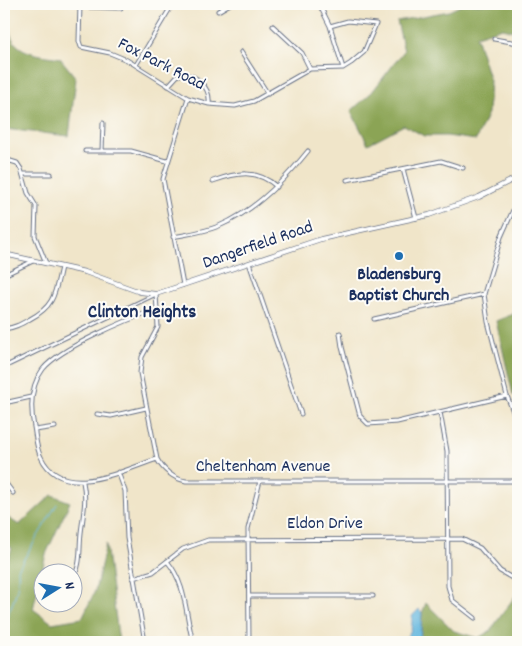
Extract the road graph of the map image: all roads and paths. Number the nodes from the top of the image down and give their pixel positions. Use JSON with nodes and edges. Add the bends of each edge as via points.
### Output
{"nodes":[{"id":1,"x":230,"y":4,"type":"edge"},
{"id":2,"x":319,"y":4,"type":"edge"},
{"id":3,"x":80,"y":5,"type":"edge"},
{"id":4,"x":122,"y":8,"type":"dead end"},
{"id":5,"x":169,"y":10,"type":"dead end"},
{"id":6,"x":218,"y":11,"type":"dead end"},
{"id":7,"x":273,"y":26,"type":"dead end"},
{"id":8,"x":330,"y":26,"type":"junction"},
{"id":9,"x":494,"y":39,"type":"dead end"},
{"id":10,"x":518,"y":43,"type":"edge"},
{"id":11,"x":241,"y":52,"type":"dead end"},
{"id":12,"x":136,"y":65,"type":"junction"},
{"id":13,"x":343,"y":68,"type":"junction"},
{"id":14,"x":310,"y":69,"type":"junction"},
{"id":15,"x":168,"y":86,"type":"junction"},
{"id":16,"x":268,"y":94,"type":"junction"},
{"id":17,"x":188,"y":98,"type":"junction"},
{"id":18,"x":209,"y":104,"type":"junction"},
{"id":19,"x":103,"y":123,"type":"dead end"},
{"id":20,"x":85,"y":151,"type":"dead end"},
{"id":21,"x":102,"y":151,"type":"junction"},
{"id":22,"x":308,"y":151,"type":"dead end"},
{"id":23,"x":4,"y":159,"type":"edge"},
{"id":24,"x":167,"y":161,"type":"junction"},
{"id":25,"x":463,"y":168,"type":"dead end"},
{"id":26,"x":402,"y":169,"type":"junction"},
{"id":27,"x":23,"y":174,"type":"junction"},
{"id":28,"x":51,"y":174,"type":"dead end"},
{"id":29,"x":518,"y":178,"type":"edge"},
{"id":30,"x":347,"y":180,"type":"dead end"},
{"id":31,"x":213,"y":181,"type":"dead end"},
{"id":32,"x":277,"y":187,"type":"junction"},
{"id":33,"x":518,"y":199,"type":"edge"},
{"id":34,"x":416,"y":218,"type":"junction"},
{"id":35,"x":173,"y":237,"type":"junction"},
{"id":36,"x":4,"y":254,"type":"edge"},
{"id":37,"x":34,"y":261,"type":"junction"},
{"id":38,"x":46,"y":263,"type":"junction"},
{"id":39,"x":249,"y":263,"type":"junction"},
{"id":40,"x":61,"y":267,"type":"junction"},
{"id":41,"x":4,"y":275,"type":"edge"},
{"id":42,"x":183,"y":286,"type":"junction"},
{"id":43,"x":156,"y":294,"type":"junction"},
{"id":44,"x":484,"y":294,"type":"junction"},
{"id":45,"x":157,"y":309,"type":"junction"},
{"id":46,"x":374,"y":319,"type":"dead end"},
{"id":47,"x":4,"y":329,"type":"edge"},
{"id":48,"x":340,"y":333,"type":"dead end"},
{"id":49,"x":4,"y":367,"type":"edge"},
{"id":50,"x":507,"y":396,"type":"junction"},
{"id":51,"x":31,"y":397,"type":"junction"},
{"id":52,"x":4,"y":403,"type":"edge"},
{"id":53,"x":146,"y":408,"type":"junction"},
{"id":54,"x":440,"y":412,"type":"junction"},
{"id":55,"x":96,"y":414,"type":"dead end"},
{"id":56,"x":301,"y":414,"type":"dead end"},
{"id":57,"x":518,"y":424,"type":"edge"},
{"id":58,"x":55,"y":427,"type":"dead end"},
{"id":59,"x":35,"y":430,"type":"junction"},
{"id":60,"x":157,"y":459,"type":"junction"},
{"id":61,"x":118,"y":472,"type":"junction"},
{"id":62,"x":4,"y":481,"type":"edge"},
{"id":63,"x":260,"y":481,"type":"junction"},
{"id":64,"x":518,"y":481,"type":"edge"},
{"id":65,"x":83,"y":482,"type":"junction"},
{"id":66,"x":447,"y":482,"type":"junction"},
{"id":67,"x":13,"y":492,"type":"dead end"},
{"id":68,"x":248,"y":538,"type":"junction"},
{"id":69,"x":446,"y":539,"type":"junction"},
{"id":70,"x":167,"y":561,"type":"junction"},
{"id":71,"x":78,"y":564,"type":"edge"},
{"id":72,"x":134,"y":578,"type":"junction"},
{"id":73,"x":512,"y":578,"type":"dead end"},
{"id":74,"x":249,"y":596,"type":"junction"},
{"id":75,"x":373,"y":596,"type":"dead end"},
{"id":76,"x":475,"y":618,"type":"dead end"},
{"id":77,"x":145,"y":642,"type":"edge"},
{"id":78,"x":193,"y":642,"type":"edge"},
{"id":79,"x":249,"y":642,"type":"edge"}],
"edges":[{"from":1,"to":6,"type":"street"},
{"from":2,"to":8,"type":"street"},
{"from":3,"to":4,"type":"street"},
{"from":3,"to":12,"type":"street","name":"Fox Park Road","via":[[80,46],[110,53]]},
{"from":5,"to":12,"type":"street"},
{"from":7,"to":14,"type":"street","via":[[302,53]]},
{"from":8,"to":13,"type":"street"},
{"from":8,"to":13,"type":"street","via":[[348,21],[376,24],[364,52]]},
{"from":9,"to":10,"type":"street"},
{"from":11,"to":16,"type":"street"},
{"from":12,"to":15,"type":"street","name":"Fox Park Road"},
{"from":13,"to":14,"type":"street","name":"Fox Park Road"},
{"from":14,"to":16,"type":"street","name":"Fox Park Road"},
{"from":15,"to":17,"type":"street","name":"Fox Park Road"},
{"from":15,"to":18,"type":"street","via":[[176,76],[190,76],[206,88]]},
{"from":16,"to":18,"type":"street","name":"Fox Park Road","via":[[235,106]]},
{"from":17,"to":18,"type":"street","name":"Fox Park Road"},
{"from":17,"to":24,"type":"street"},
{"from":19,"to":21,"type":"street"},
{"from":20,"to":21,"type":"street"},
{"from":21,"to":24,"type":"street","via":[[131,152]]},
{"from":22,"to":32,"type":"street"},
{"from":23,"to":27,"type":"street","via":[[17,163]]},
{"from":24,"to":35,"type":"street","via":[[163,185]]},
{"from":25,"to":26,"type":"street","via":[[441,161]]},
{"from":26,"to":30,"type":"street"},
{"from":26,"to":34,"type":"street"},
{"from":27,"to":28,"type":"street"},
{"from":27,"to":38,"type":"street","via":[[28,193],[36,206],[35,236]]},
{"from":29,"to":34,"type":"street","name":"Dangerfield Road","via":[[464,203]]},
{"from":31,"to":32,"type":"street","via":[[246,173],[261,176]]},
{"from":32,"to":35,"type":"street","via":[[225,223]]},
{"from":33,"to":44,"type":"street","via":[[501,237]]},
{"from":34,"to":39,"type":"street","name":"Dangerfield Road","via":[[321,238]]},
{"from":35,"to":42,"type":"street"},
{"from":36,"to":37,"type":"street","name":"Dangerfield Road"},
{"from":37,"to":38,"type":"street","name":"Dangerfield Road"},
{"from":37,"to":41,"type":"street"},
{"from":38,"to":40,"type":"street","name":"Dangerfield Road"},
{"from":39,"to":42,"type":"street","name":"Dangerfield Road"},
{"from":39,"to":56,"type":"street"},
{"from":40,"to":43,"type":"street","name":"Dangerfield Road"},
{"from":40,"to":47,"type":"street","via":[[54,296],[47,309],[18,326]]},
{"from":42,"to":43,"type":"street","name":"Dangerfield Road"},
{"from":43,"to":45,"type":"street"},
{"from":43,"to":49,"type":"street"},
{"from":44,"to":46,"type":"street"},
{"from":44,"to":50,"type":"street"},
{"from":45,"to":51,"type":"street","via":[[54,358],[39,376]]},
{"from":45,"to":53,"type":"street","via":[[157,331],[140,366]]},
{"from":48,"to":54,"type":"street","via":[[360,416],[364,421],[373,425],[387,424]]},
{"from":50,"to":54,"type":"street"},
{"from":50,"to":57,"type":"street"},
{"from":51,"to":52,"type":"street"},
{"from":51,"to":59,"type":"street"},
{"from":53,"to":55,"type":"street","via":[[111,416]]},
{"from":53,"to":60,"type":"street"},
{"from":54,"to":66,"type":"street","via":[[446,440]]},
{"from":58,"to":59,"type":"street"},
{"from":59,"to":65,"type":"street","via":[[40,455],[50,470],[66,479]]},
{"from":60,"to":61,"type":"street"},
{"from":60,"to":63,"type":"street","name":"Cheltenham Avenue","via":[[166,470],[182,480]]},
{"from":61,"to":65,"type":"street"},
{"from":61,"to":72,"type":"street","via":[[125,491],[127,538]]},
{"from":62,"to":67,"type":"street"},
{"from":63,"to":66,"type":"street","name":"Cheltenham Avenue"},
{"from":63,"to":68,"type":"street"},
{"from":64,"to":66,"type":"street","name":"Cheltenham Avenue"},
{"from":65,"to":71,"type":"street","via":[[86,500]]},
{"from":66,"to":69,"type":"street"},
{"from":68,"to":69,"type":"street","name":"Eldon Drive"},
{"from":68,"to":70,"type":"street","name":"Eldon Drive","via":[[201,541]]},
{"from":68,"to":74,"type":"street"},
{"from":69,"to":73,"type":"street","name":"Eldon Drive","via":[[462,539],[480,548],[500,571]]},
{"from":69,"to":76,"type":"street","via":[[448,586],[452,600]]},
{"from":70,"to":72,"type":"street","name":"Eldon Drive","via":[[153,572]]},
{"from":70,"to":78,"type":"street","via":[[182,588]]},
{"from":72,"to":77,"type":"street"},
{"from":74,"to":75,"type":"street"},
{"from":74,"to":79,"type":"street"}]}
